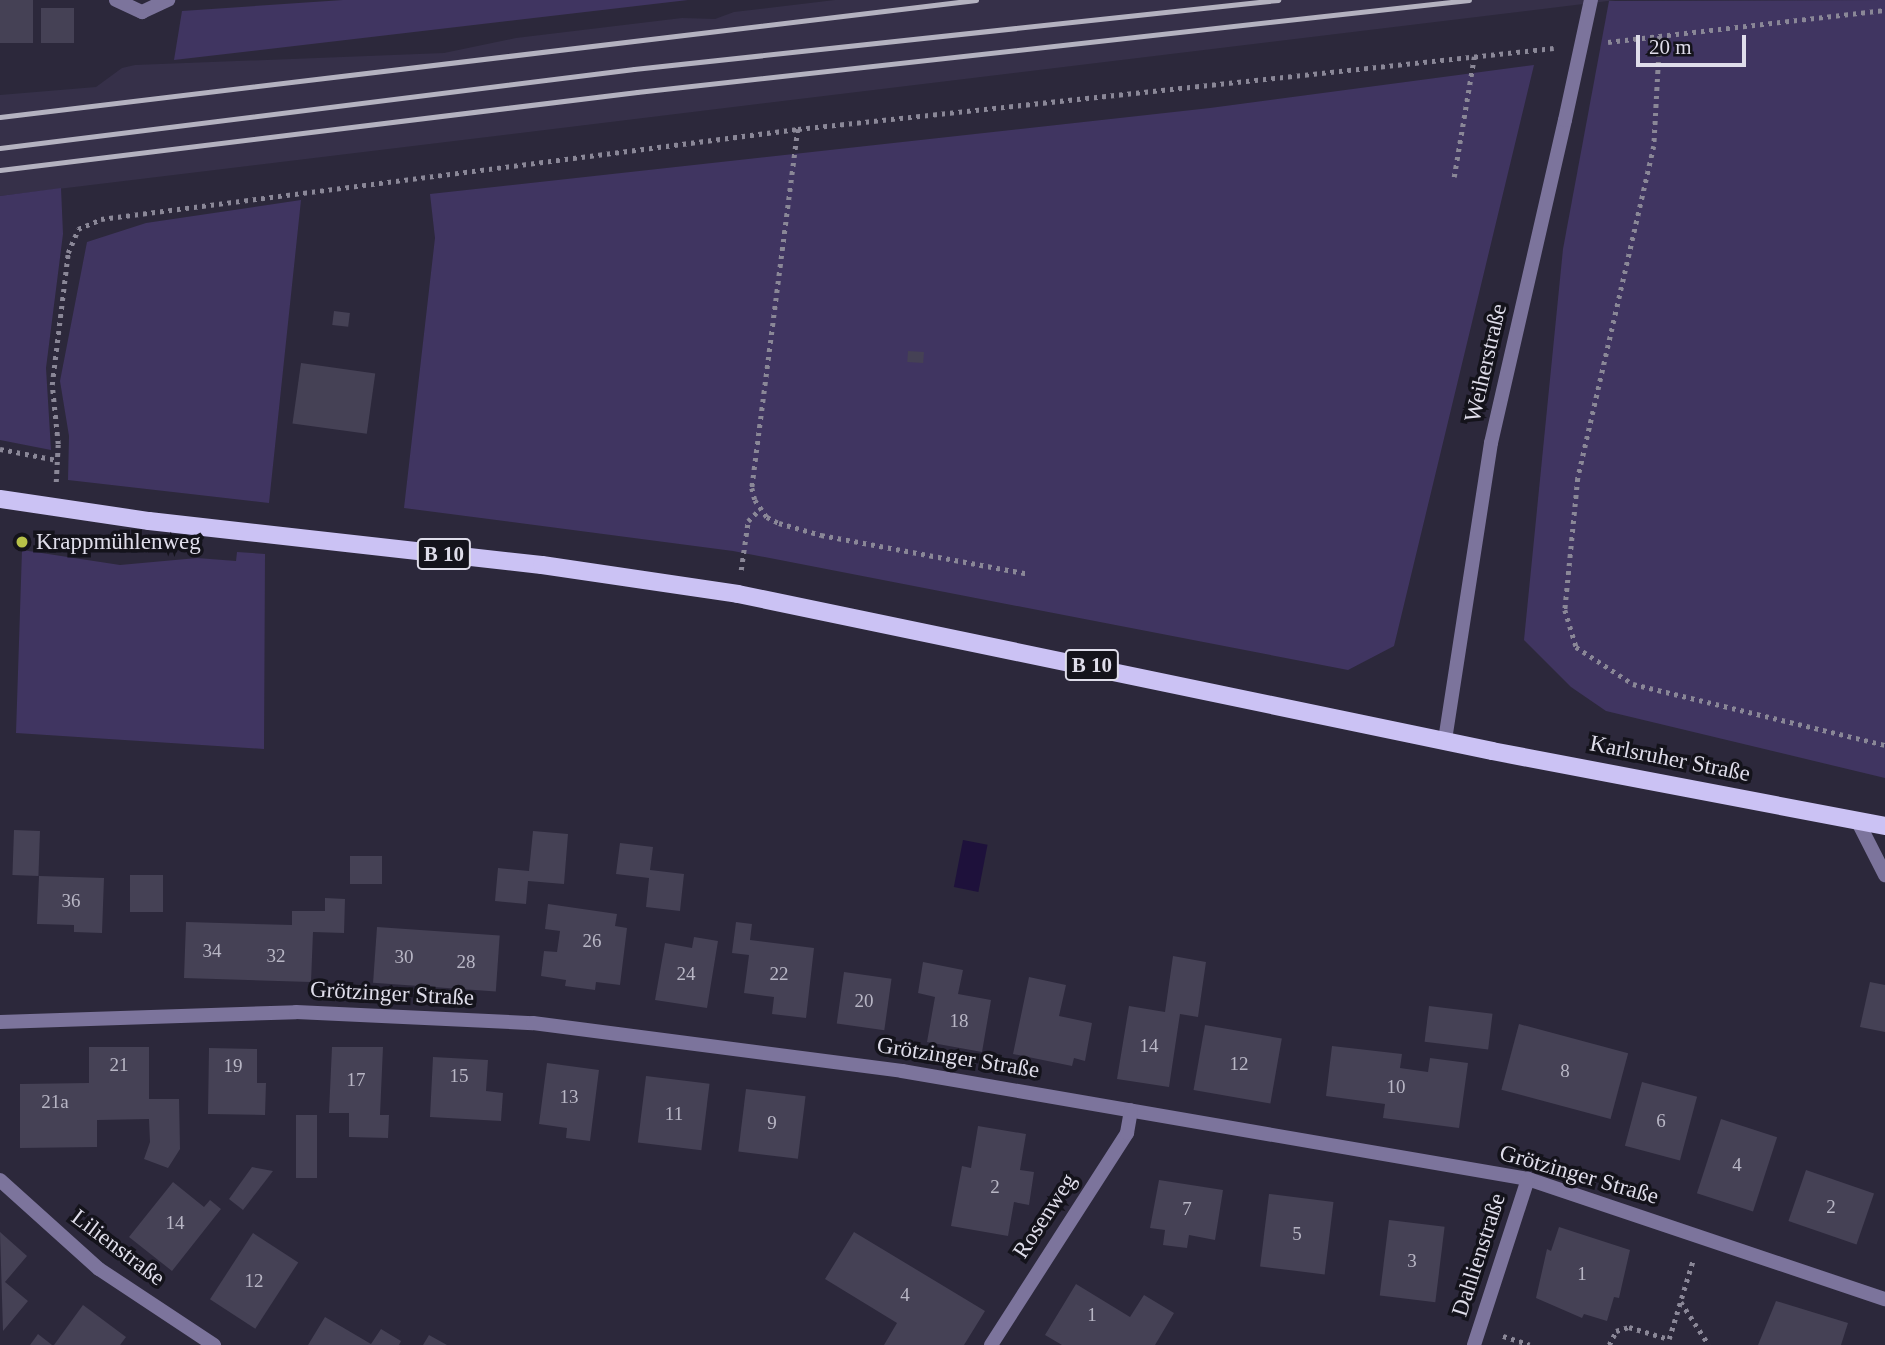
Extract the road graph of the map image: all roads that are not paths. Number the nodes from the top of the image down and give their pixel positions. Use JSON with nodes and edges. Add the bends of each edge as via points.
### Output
{"nodes":[{"id":1,"x":116,"y":0,"type":"edge"},
{"id":2,"x":168,"y":0,"type":"edge"},
{"id":3,"x":1591,"y":0,"type":"edge"},
{"id":4,"x":0,"y":499,"type":"edge"},
{"id":5,"x":1445,"y":740,"type":"junction"},
{"id":6,"x":1857,"y":820,"type":"junction"},
{"id":7,"x":1885,"y":826,"type":"edge"},
{"id":8,"x":1885,"y":875,"type":"edge"},
{"id":9,"x":0,"y":1021,"type":"edge"},
{"id":10,"x":1131,"y":1110,"type":"junction"},
{"id":11,"x":1528,"y":1179,"type":"junction"},
{"id":12,"x":0,"y":1180,"type":"edge"},
{"id":13,"x":1885,"y":1298,"type":"edge"},
{"id":14,"x":214,"y":1345,"type":"edge"},
{"id":15,"x":991,"y":1345,"type":"edge"},
{"id":16,"x":1474,"y":1345,"type":"edge"}],
"edges":[{"from":1,"to":2,"type":"street","via":[[142,12]]},
{"from":3,"to":5,"type":"street","name":"Weiherstraße","bridge":true,"via":[[1491,443]]},
{"from":4,"to":5,"type":"main road","number":"B 10","via":[[135,520],[542,565],[738,594]]},
{"from":5,"to":6,"type":"main road","name":"Karlsruher Straße","number":"B 10"},
{"from":6,"to":7,"type":"main road","name":"Karlsruher Straße","number":"B 10"},
{"from":6,"to":8,"type":"street"},
{"from":9,"to":10,"type":"street","name":"Grötzinger Straße","via":[[296,1012],[533,1023],[902,1071]]},
{"from":10,"to":11,"type":"street","name":"Grötzinger Straße"},
{"from":10,"to":15,"type":"street","name":"Rosenweg","via":[[1127,1133]]},
{"from":11,"to":13,"type":"street","name":"Grötzinger Straße"},
{"from":11,"to":16,"type":"street","name":"Dahlienstraße"},
{"from":12,"to":14,"type":"street","name":"Lilienstraße","via":[[99,1269]]}]}
